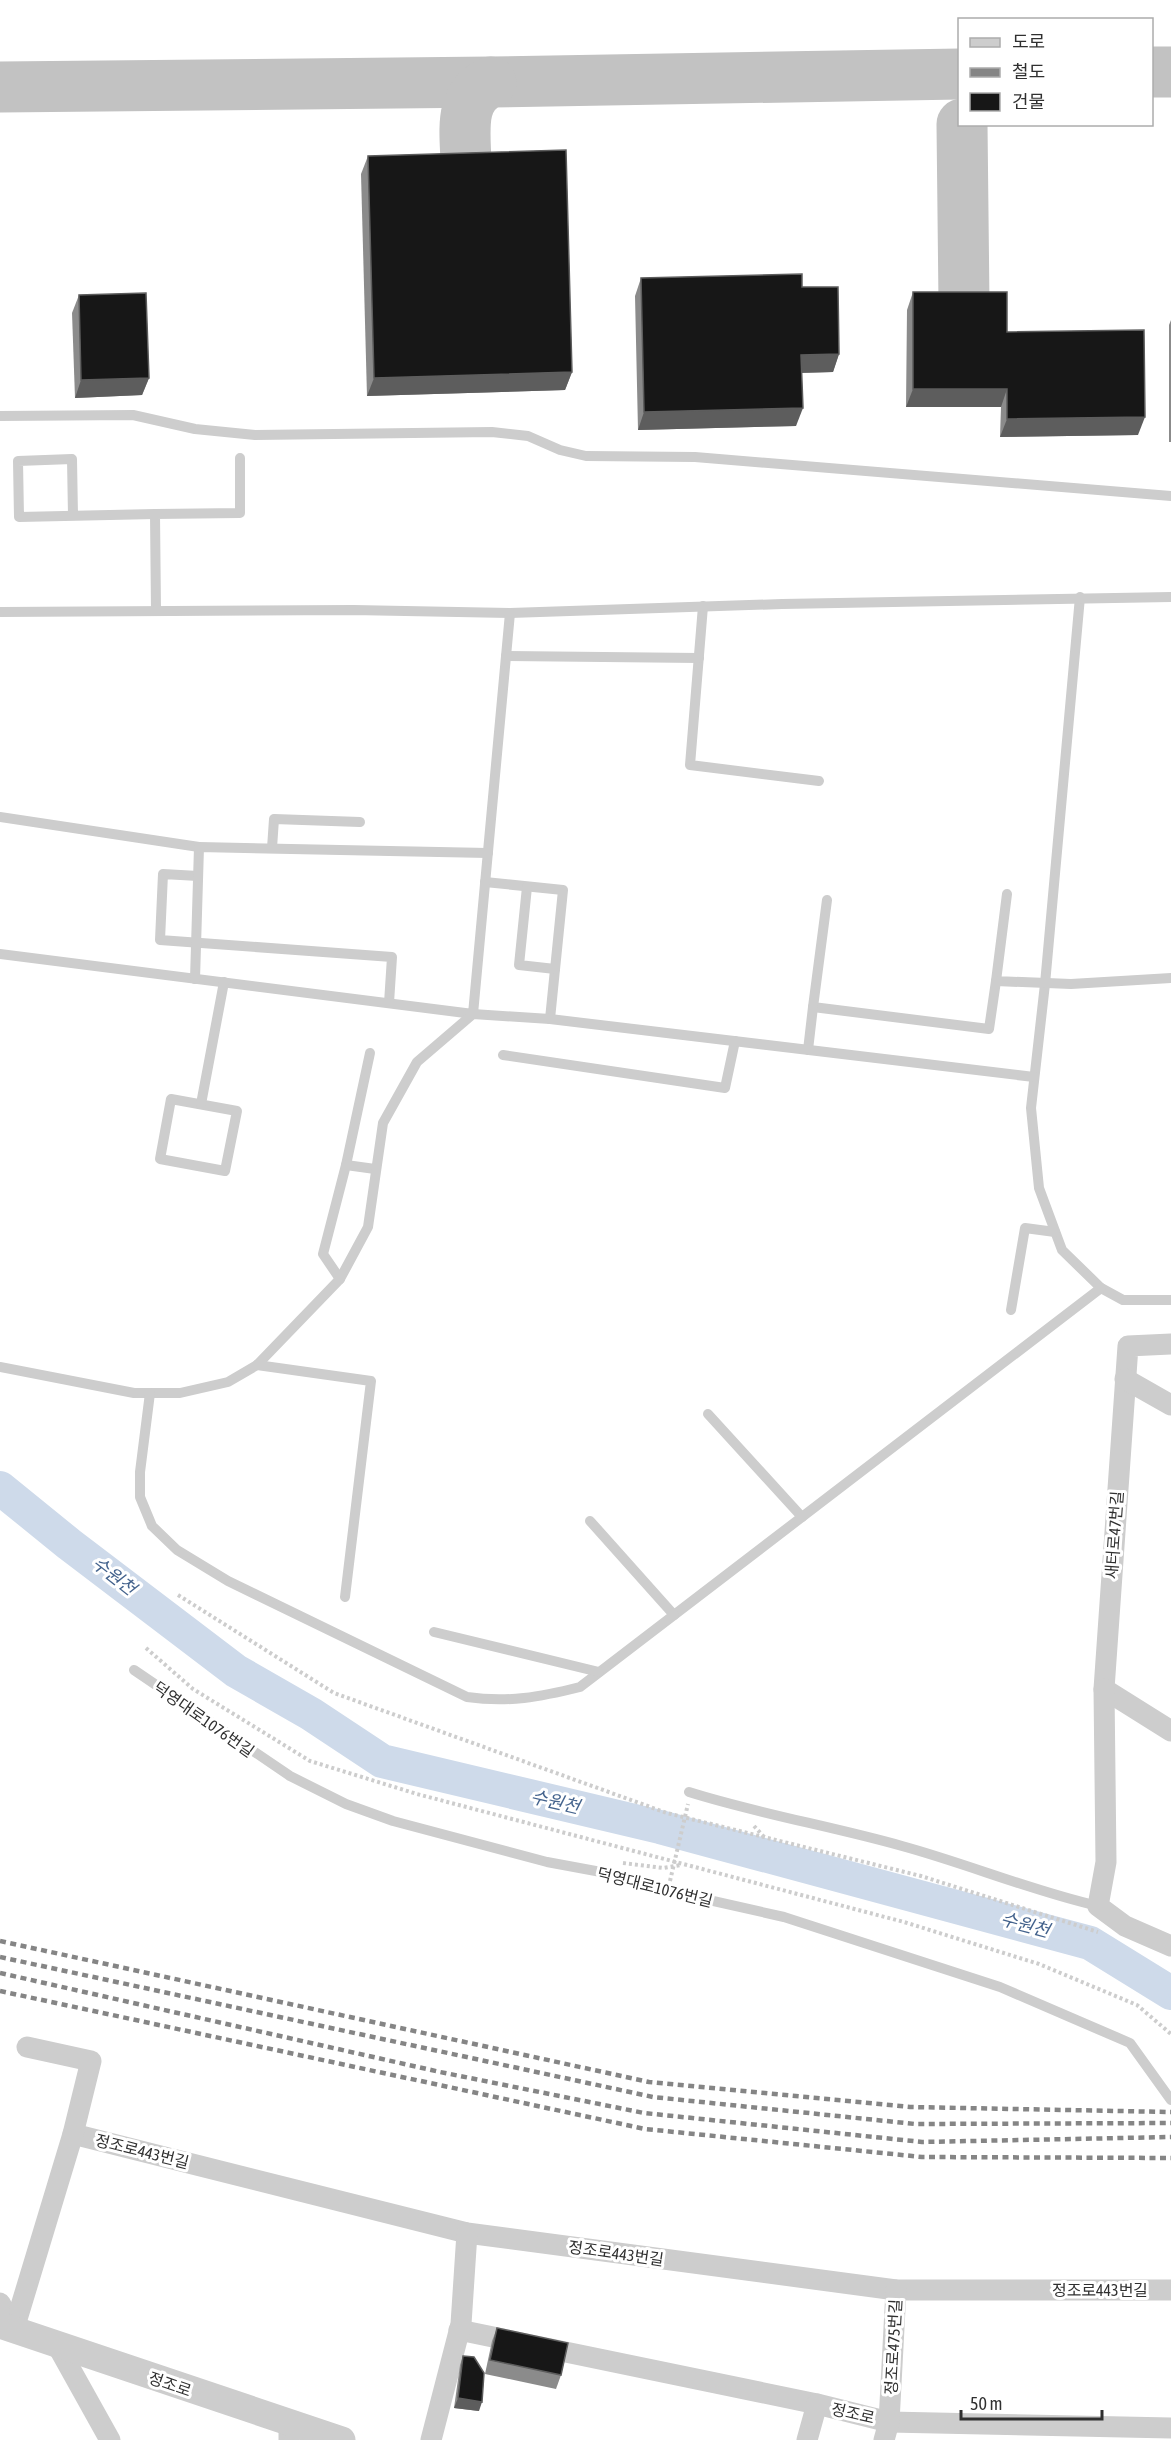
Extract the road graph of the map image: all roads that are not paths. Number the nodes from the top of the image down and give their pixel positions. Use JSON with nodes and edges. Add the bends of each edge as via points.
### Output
{"nodes":[{"id":1,"x":0,"y":416,"type":"edge"},
{"id":2,"x":240,"y":458,"type":"dead end"},
{"id":3,"x":1171,"y":496,"type":"edge"},
{"id":4,"x":155,"y":514,"type":"junction"},
{"id":5,"x":74,"y":516,"type":"junction"},
{"id":6,"x":1080,"y":597,"type":"junction"},
{"id":7,"x":1171,"y":597,"type":"edge"},
{"id":8,"x":703,"y":606,"type":"junction"},
{"id":9,"x":156,"y":611,"type":"junction"},
{"id":10,"x":0,"y":612,"type":"edge"},
{"id":11,"x":510,"y":613,"type":"junction"},
{"id":12,"x":506,"y":656,"type":"junction"},
{"id":13,"x":699,"y":658,"type":"junction"},
{"id":14,"x":819,"y":781,"type":"dead end"},
{"id":15,"x":0,"y":817,"type":"edge"},
{"id":16,"x":360,"y":822,"type":"dead end"},
{"id":17,"x":199,"y":847,"type":"junction"},
{"id":18,"x":272,"y":848,"type":"junction"},
{"id":19,"x":488,"y":853,"type":"junction"},
{"id":20,"x":198,"y":876,"type":"junction"},
{"id":21,"x":485,"y":882,"type":"junction"},
{"id":22,"x":527,"y":886,"type":"junction"},
{"id":23,"x":1007,"y":894,"type":"dead end"},
{"id":24,"x":827,"y":900,"type":"dead end"},
{"id":25,"x":196,"y":942,"type":"junction"},
{"id":26,"x":0,"y":954,"type":"edge"},
{"id":27,"x":555,"y":969,"type":"junction"},
{"id":28,"x":195,"y":978,"type":"junction"},
{"id":29,"x":1171,"y":978,"type":"edge"},
{"id":30,"x":996,"y":981,"type":"junction"},
{"id":31,"x":224,"y":982,"type":"junction"},
{"id":32,"x":1046,"y":984,"type":"junction"},
{"id":33,"x":389,"y":1003,"type":"junction"},
{"id":34,"x":813,"y":1007,"type":"junction"},
{"id":35,"x":474,"y":1014,"type":"junction"},
{"id":36,"x":550,"y":1019,"type":"junction"},
{"id":37,"x":735,"y":1041,"type":"junction"},
{"id":38,"x":808,"y":1050,"type":"junction"},
{"id":39,"x":370,"y":1053,"type":"dead end"},
{"id":40,"x":503,"y":1055,"type":"dead end"},
{"id":41,"x":1034,"y":1077,"type":"junction"},
{"id":42,"x":201,"y":1104,"type":"junction"},
{"id":43,"x":346,"y":1165,"type":"junction"},
{"id":44,"x":375,"y":1169,"type":"junction"},
{"id":45,"x":1055,"y":1232,"type":"junction"},
{"id":46,"x":340,"y":1279,"type":"junction"},
{"id":47,"x":1101,"y":1288,"type":"junction"},
{"id":48,"x":1171,"y":1300,"type":"edge"},
{"id":49,"x":1011,"y":1310,"type":"dead end"},
{"id":50,"x":1171,"y":1344,"type":"edge"},
{"id":51,"x":257,"y":1365,"type":"junction"},
{"id":52,"x":0,"y":1366,"type":"edge"},
{"id":53,"x":1125,"y":1379,"type":"junction"},
{"id":54,"x":150,"y":1393,"type":"junction"},
{"id":55,"x":1171,"y":1405,"type":"edge"},
{"id":56,"x":708,"y":1414,"type":"dead end"},
{"id":57,"x":802,"y":1517,"type":"junction"},
{"id":58,"x":590,"y":1521,"type":"dead end"},
{"id":59,"x":345,"y":1597,"type":"dead end"},
{"id":60,"x":674,"y":1615,"type":"junction"},
{"id":61,"x":434,"y":1632,"type":"dead end"},
{"id":62,"x":134,"y":1670,"type":"dead end"},
{"id":63,"x":599,"y":1672,"type":"junction"},
{"id":64,"x":1104,"y":1689,"type":"junction"},
{"id":65,"x":1171,"y":1731,"type":"edge"},
{"id":66,"x":689,"y":1792,"type":"dead end"},
{"id":67,"x":1098,"y":1906,"type":"junction"},
{"id":68,"x":1171,"y":1946,"type":"edge"},
{"id":69,"x":27,"y":2047,"type":"dead end"},
{"id":70,"x":1171,"y":2100,"type":"edge"},
{"id":71,"x":73,"y":2134,"type":"junction"},
{"id":72,"x":467,"y":2233,"type":"junction"},
{"id":73,"x":896,"y":2290,"type":"junction"},
{"id":74,"x":1171,"y":2290,"type":"edge"},
{"id":75,"x":0,"y":2303,"type":"edge"},
{"id":76,"x":7,"y":2327,"type":"edge"},
{"id":77,"x":460,"y":2327,"type":"junction"},
{"id":78,"x":57,"y":2345,"type":"junction"},
{"id":79,"x":817,"y":2404,"type":"junction"},
{"id":80,"x":1171,"y":2428,"type":"edge"},
{"id":81,"x":887,"y":2431,"type":"edge"},
{"id":82,"x":289,"y":2432,"type":"edge"},
{"id":83,"x":110,"y":2440,"type":"edge"},
{"id":84,"x":342,"y":2440,"type":"edge"},
{"id":85,"x":431,"y":2440,"type":"edge"},
{"id":86,"x":807,"y":2440,"type":"edge"}],
"edges":[{"from":1,"to":3,"type":"lane","via":[[132,415],[195,429],[255,435],[492,432],[528,436],[586,456],[695,457]]},
{"from":2,"to":4,"type":"lane","via":[[240,513]]},
{"from":4,"to":5,"type":"lane"},
{"from":4,"to":9,"type":"lane"},
{"from":5,"to":5,"type":"lane","via":[[19,517],[18,460],[72,459]]},
{"from":6,"to":7,"type":"lane"},
{"from":6,"to":8,"type":"lane"},
{"from":6,"to":32,"type":"lane"},
{"from":8,"to":11,"type":"lane"},
{"from":8,"to":13,"type":"lane"},
{"from":9,"to":10,"type":"lane"},
{"from":9,"to":11,"type":"lane"},
{"from":11,"to":12,"type":"lane"},
{"from":12,"to":13,"type":"lane"},
{"from":12,"to":19,"type":"lane"},
{"from":13,"to":14,"type":"lane","via":[[690,765]]},
{"from":15,"to":17,"type":"lane"},
{"from":16,"to":18,"type":"lane","via":[[274,819]]},
{"from":17,"to":18,"type":"lane"},
{"from":17,"to":20,"type":"lane"},
{"from":18,"to":19,"type":"lane"},
{"from":19,"to":21,"type":"lane"},
{"from":20,"to":25,"type":"lane"},
{"from":20,"to":25,"type":"lane","via":[[163,874],[160,940]]},
{"from":21,"to":22,"type":"lane"},
{"from":21,"to":35,"type":"lane"},
{"from":22,"to":27,"type":"lane","via":[[563,890]]},
{"from":22,"to":27,"type":"lane","via":[[519,965]]},
{"from":23,"to":30,"type":"lane"},
{"from":24,"to":34,"type":"lane"},
{"from":25,"to":28,"type":"lane"},
{"from":25,"to":33,"type":"lane","via":[[392,957]]},
{"from":26,"to":28,"type":"lane"},
{"from":27,"to":36,"type":"lane"},
{"from":28,"to":31,"type":"lane"},
{"from":29,"to":32,"type":"lane"},
{"from":30,"to":32,"type":"lane"},
{"from":30,"to":34,"type":"lane","via":[[989,1029]]},
{"from":31,"to":33,"type":"lane"},
{"from":31,"to":42,"type":"lane"},
{"from":32,"to":41,"type":"lane"},
{"from":33,"to":35,"type":"lane"},
{"from":34,"to":38,"type":"lane"},
{"from":35,"to":36,"type":"lane"},
{"from":35,"to":44,"type":"lane","via":[[417,1062],[383,1123]]},
{"from":36,"to":37,"type":"lane"},
{"from":37,"to":38,"type":"lane"},
{"from":37,"to":40,"type":"lane","via":[[725,1088]]},
{"from":38,"to":41,"type":"lane"},
{"from":39,"to":43,"type":"lane"},
{"from":41,"to":45,"type":"lane","via":[[1030,1108],[1039,1188]]},
{"from":42,"to":42,"type":"lane","via":[[171,1099],[160,1159],[225,1171],[237,1111]]},
{"from":43,"to":44,"type":"lane"},
{"from":43,"to":46,"type":"lane","via":[[323,1254]]},
{"from":44,"to":46,"type":"lane","via":[[368,1227]]},
{"from":45,"to":47,"type":"lane","via":[[1062,1250]]},
{"from":45,"to":49,"type":"lane","via":[[1024,1227]]},
{"from":46,"to":51,"type":"lane"},
{"from":47,"to":48,"type":"lane","via":[[1123,1300]]},
{"from":47,"to":57,"type":"lane"},
{"from":50,"to":53,"type":"street","name":"새터로47번길","via":[[1128,1346]]},
{"from":51,"to":54,"type":"lane","via":[[228,1382],[180,1393]]},
{"from":51,"to":59,"type":"lane","via":[[371,1381]]},
{"from":52,"to":54,"type":"lane"},
{"from":53,"to":55,"type":"street"},
{"from":53,"to":64,"type":"street","name":"새터로47번길"},
{"from":54,"to":63,"type":"lane","via":[[140,1497],[153,1526],[177,1550],[228,1581],[467,1697],[498,1702],[542,1696],[580,1687]]},
{"from":56,"to":57,"type":"lane"},
{"from":57,"to":60,"type":"lane"},
{"from":58,"to":60,"type":"lane"},
{"from":60,"to":63,"type":"lane"},
{"from":61,"to":63,"type":"lane"},
{"from":62,"to":70,"type":"lane","name":"덕영대로1076번길","via":[[290,1776],[346,1804],[393,1821],[547,1862],[784,1917],[1000,1987],[1130,2043]]},
{"from":64,"to":65,"type":"street"},
{"from":64,"to":67,"type":"street","name":"새터로47번길","via":[[1106,1862]]},
{"from":66,"to":67,"type":"lane","via":[[748,1810],[899,1845]]},
{"from":67,"to":68,"type":"street","via":[[1125,1926]]},
{"from":69,"to":71,"type":"street","name":"정조로443번길","via":[[90,2061]]},
{"from":71,"to":72,"type":"street","name":"정조로443번길"},
{"from":71,"to":76,"type":"street","name":"정조로443번길"},
{"from":72,"to":73,"type":"street","name":"정조로443번길"},
{"from":72,"to":77,"type":"street"},
{"from":73,"to":74,"type":"street","name":"정조로443번길"},
{"from":73,"to":81,"type":"street","name":"정조로475번길"},
{"from":75,"to":76,"type":"street"},
{"from":76,"to":78,"type":"street","name":"정조로"},
{"from":77,"to":79,"type":"street"},
{"from":77,"to":85,"type":"street"},
{"from":78,"to":82,"type":"street","name":"정조로"},
{"from":78,"to":83,"type":"street"},
{"from":79,"to":81,"type":"street","name":"정조로"},
{"from":79,"to":86,"type":"street","name":"정조로"},
{"from":80,"to":81,"type":"street","name":"정조로"},
{"from":82,"to":84,"type":"street","name":"정조로"}]}
